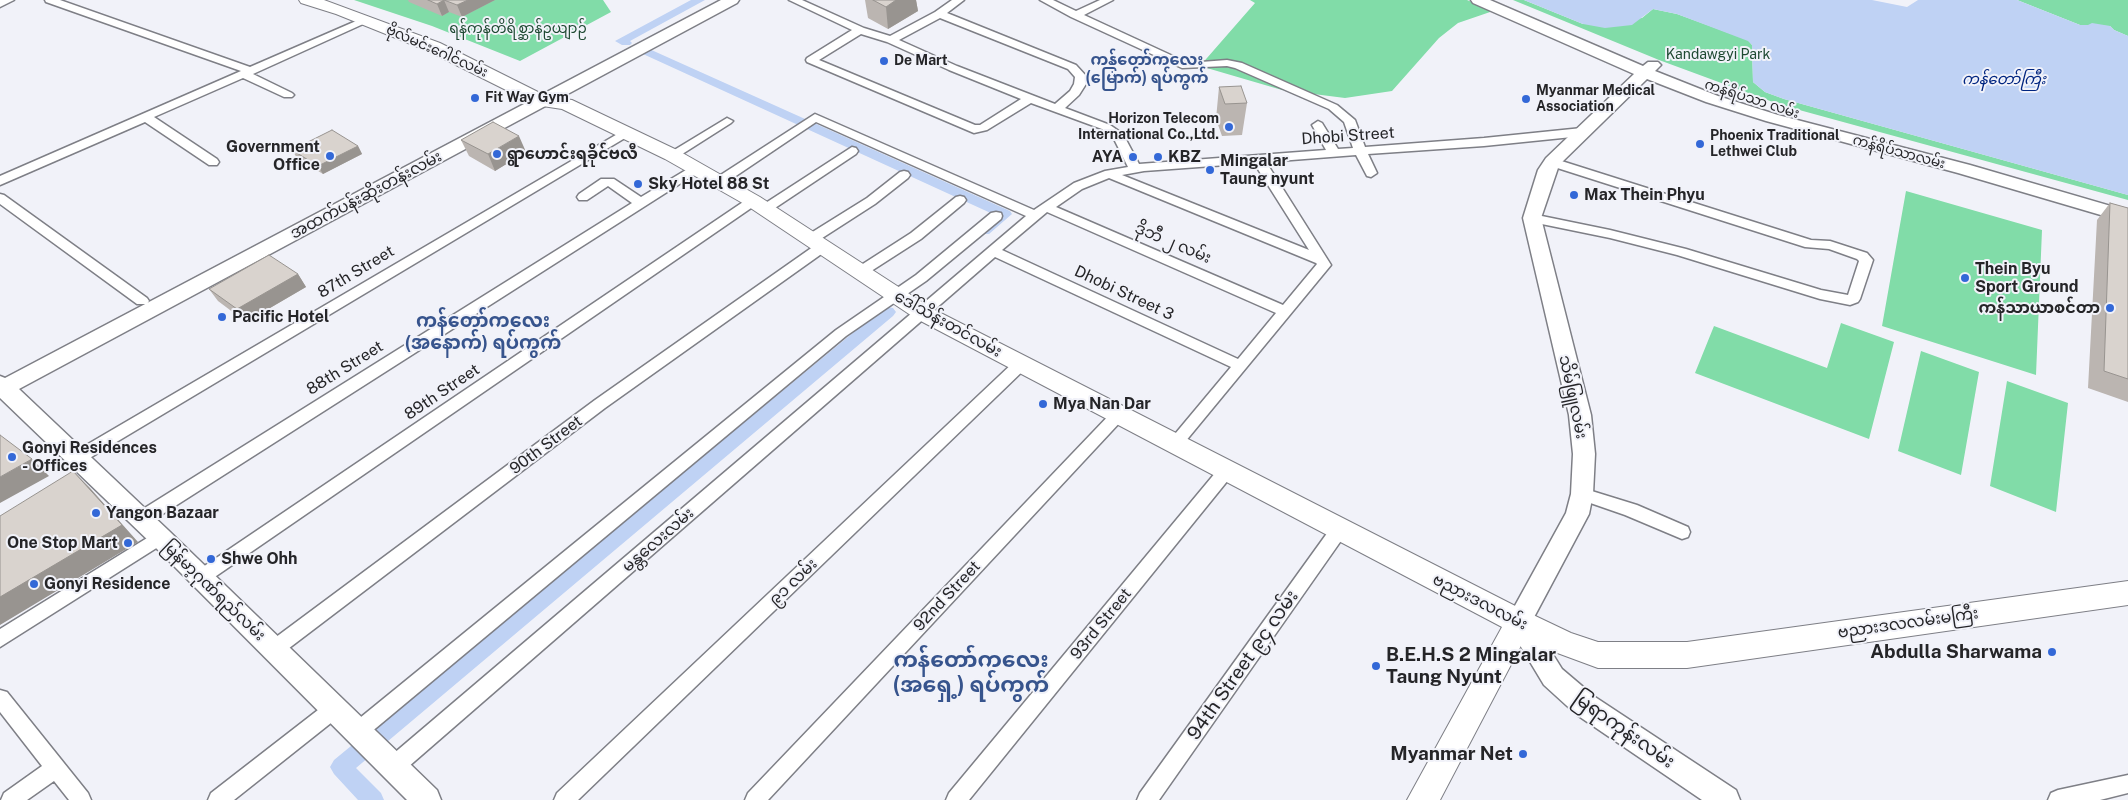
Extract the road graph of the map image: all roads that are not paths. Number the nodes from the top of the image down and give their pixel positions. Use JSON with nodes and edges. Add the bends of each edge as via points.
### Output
{"nodes":[{"id":1,"x":9,"y":0,"type":"edge"},
{"id":2,"x":50,"y":0,"type":"edge"},
{"id":3,"x":306,"y":0,"type":"edge"},
{"id":4,"x":337,"y":0,"type":"edge"},
{"id":5,"x":719,"y":0,"type":"edge"},
{"id":6,"x":732,"y":0,"type":"edge"},
{"id":7,"x":794,"y":0,"type":"edge"},
{"id":8,"x":959,"y":0,"type":"edge"},
{"id":9,"x":1044,"y":0,"type":"edge"},
{"id":10,"x":1108,"y":0,"type":"edge"},
{"id":11,"x":1478,"y":0,"type":"edge"},
{"id":12,"x":1499,"y":0,"type":"edge"},
{"id":13,"x":0,"y":4,"type":"edge"},
{"id":14,"x":939,"y":14,"type":"junction"},
{"id":15,"x":1075,"y":15,"type":"junction"},
{"id":16,"x":367,"y":17,"type":"junction"},
{"id":17,"x":330,"y":22,"type":"dead end"},
{"id":18,"x":676,"y":26,"type":"junction"},
{"id":19,"x":345,"y":30,"type":"junction"},
{"id":20,"x":860,"y":30,"type":"junction"},
{"id":21,"x":891,"y":40,"type":"junction"},
{"id":22,"x":1649,"y":69,"type":"junction"},
{"id":23,"x":247,"y":73,"type":"junction"},
{"id":24,"x":164,"y":95,"type":"dead end"},
{"id":25,"x":288,"y":95,"type":"dead end"},
{"id":26,"x":549,"y":97,"type":"junction"},
{"id":27,"x":1030,"y":100,"type":"junction"},
{"id":28,"x":165,"y":109,"type":"junction"},
{"id":29,"x":1056,"y":110,"type":"junction"},
{"id":30,"x":146,"y":117,"type":"junction"},
{"id":31,"x":728,"y":121,"type":"dead end"},
{"id":32,"x":1318,"y":125,"type":"dead end"},
{"id":33,"x":626,"y":132,"type":"junction"},
{"id":34,"x":1582,"y":132,"type":"junction"},
{"id":35,"x":852,"y":151,"type":"dead end"},
{"id":36,"x":1360,"y":151,"type":"junction"},
{"id":37,"x":1334,"y":153,"type":"junction"},
{"id":38,"x":672,"y":155,"type":"junction"},
{"id":39,"x":1258,"y":159,"type":"junction"},
{"id":40,"x":213,"y":162,"type":"dead end"},
{"id":41,"x":1552,"y":162,"type":"junction"},
{"id":42,"x":696,"y":168,"type":"junction"},
{"id":43,"x":1135,"y":169,"type":"junction"},
{"id":44,"x":1372,"y":173,"type":"dead end"},
{"id":45,"x":1108,"y":174,"type":"junction"},
{"id":46,"x":904,"y":175,"type":"dead end"},
{"id":47,"x":0,"y":181,"type":"edge"},
{"id":48,"x":720,"y":181,"type":"junction"},
{"id":49,"x":583,"y":197,"type":"dead end"},
{"id":50,"x":0,"y":198,"type":"edge"},
{"id":51,"x":960,"y":200,"type":"dead end"},
{"id":52,"x":640,"y":202,"type":"junction"},
{"id":53,"x":759,"y":205,"type":"junction"},
{"id":54,"x":2128,"y":207,"type":"edge"},
{"id":55,"x":1040,"y":211,"type":"junction"},
{"id":56,"x":996,"y":216,"type":"dead end"},
{"id":57,"x":2128,"y":217,"type":"edge"},
{"id":58,"x":1532,"y":218,"type":"junction"},
{"id":59,"x":816,"y":243,"type":"junction"},
{"id":60,"x":254,"y":248,"type":"junction"},
{"id":61,"x":993,"y":252,"type":"junction"},
{"id":62,"x":1323,"y":262,"type":"junction"},
{"id":63,"x":860,"y":272,"type":"junction"},
{"id":64,"x":895,"y":296,"type":"junction"},
{"id":65,"x":142,"y":301,"type":"junction"},
{"id":66,"x":1286,"y":312,"type":"junction"},
{"id":67,"x":924,"y":313,"type":"junction"},
{"id":68,"x":1021,"y":364,"type":"junction"},
{"id":69,"x":1241,"y":366,"type":"junction"},
{"id":70,"x":1,"y":384,"type":"edge"},
{"id":71,"x":1119,"y":414,"type":"junction"},
{"id":72,"x":1175,"y":444,"type":"junction"},
{"id":73,"x":77,"y":458,"type":"junction"},
{"id":74,"x":1226,"y":470,"type":"junction"},
{"id":75,"x":1582,"y":494,"type":"junction"},
{"id":76,"x":141,"y":519,"type":"junction"},
{"id":77,"x":1339,"y":530,"type":"junction"},
{"id":78,"x":1682,"y":532,"type":"dead end"},
{"id":79,"x":160,"y":538,"type":"junction"},
{"id":80,"x":200,"y":578,"type":"junction"},
{"id":81,"x":2128,"y":593,"type":"edge"},
{"id":82,"x":1519,"y":622,"type":"junction"},
{"id":83,"x":0,"y":639,"type":"edge"},
{"id":84,"x":274,"y":649,"type":"junction"},
{"id":85,"x":1687,"y":655,"type":"joint"},
{"id":86,"x":0,"y":698,"type":"edge"},
{"id":87,"x":334,"y":709,"type":"junction"},
{"id":88,"x":357,"y":732,"type":"junction"},
{"id":89,"x":393,"y":767,"type":"junction"},
{"id":90,"x":54,"y":768,"type":"junction"},
{"id":91,"x":2128,"y":784,"type":"edge"},
{"id":92,"x":2084,"y":797,"type":"edge"},
{"id":93,"x":11,"y":800,"type":"edge"},
{"id":94,"x":81,"y":800,"type":"edge"},
{"id":95,"x":218,"y":800,"type":"edge"},
{"id":96,"x":426,"y":800,"type":"edge"},
{"id":97,"x":564,"y":800,"type":"edge"},
{"id":98,"x":755,"y":800,"type":"edge"},
{"id":99,"x":956,"y":800,"type":"edge"},
{"id":100,"x":1147,"y":800,"type":"edge"},
{"id":101,"x":1423,"y":800,"type":"edge"},
{"id":102,"x":1726,"y":800,"type":"edge"},
{"id":103,"x":2058,"y":800,"type":"edge"}],
"edges":[{"from":1,"to":13,"type":"street"},
{"from":2,"to":23,"type":"street"},
{"from":3,"to":16,"type":"main road","name":"ဗိုလ်မင်းဂေါင်လမ်း"},
{"from":4,"to":16,"type":"main road"},
{"from":5,"to":18,"type":"main road","name":"အထက်ပန်းဆိုးတန်းလမ်း"},
{"from":6,"to":18,"type":"main road","name":"အထက်ပန်းဆိုးတန်းလမ်း"},
{"from":7,"to":20,"type":"street"},
{"from":8,"to":14,"type":"street"},
{"from":9,"to":15,"type":"street"},
{"from":10,"to":15,"type":"street"},
{"from":11,"to":22,"type":"main road","name":"ကန်ရိပ်သာလမ်း"},
{"from":12,"to":22,"type":"main road","name":"ကန်ရိပ်သာ လမ်း"},
{"from":14,"to":21,"type":"street"},
{"from":14,"to":29,"type":"street","via":[[1072,66],[1081,77],[1080,84]]},
{"from":15,"to":36,"type":"street","via":[[1186,66],[1238,65],[1316,99],[1348,120]]},
{"from":16,"to":19,"type":"street"},
{"from":16,"to":26,"type":"main road","name":"ဗိုလ်မင်းဂေါင်လမ်း"},
{"from":16,"to":26,"type":"main road","name":"ဗိုလ်မင်းဂေါင်လမ်း","via":[[449,40],[506,69]]},
{"from":17,"to":19,"type":"street"},
{"from":18,"to":26,"type":"main road","name":"အထက်ပန်းဆိုးတန်းလမ်း"},
{"from":19,"to":23,"type":"street"},
{"from":20,"to":21,"type":"street"},
{"from":20,"to":27,"type":"street","via":[[811,60],[974,129],[982,128]]},
{"from":21,"to":27,"type":"street"},
{"from":22,"to":34,"type":"main road"},
{"from":22,"to":54,"type":"main road","name":"ကန်ရိပ်သာ လမ်း"},
{"from":22,"to":57,"type":"main road","name":"ကန်ရိပ်သာလမ်း","via":[[1712,98],[1772,118]]},
{"from":23,"to":25,"type":"street"},
{"from":23,"to":28,"type":"street"},
{"from":24,"to":28,"type":"street","via":[[158,104]]},
{"from":26,"to":33,"type":"main road","name":"ဒေါ်သိန်းတင်လမ်း"},
{"from":26,"to":60,"type":"main road","name":"အထက်ပန်းဆိုးတန်းလမ်း"},
{"from":27,"to":29,"type":"street"},
{"from":28,"to":30,"type":"street"},
{"from":29,"to":43,"type":"street","via":[[1106,126],[1119,138]]},
{"from":30,"to":40,"type":"street"},
{"from":30,"to":47,"type":"street"},
{"from":31,"to":38,"type":"street"},
{"from":32,"to":37,"type":"street"},
{"from":33,"to":38,"type":"main road","name":"ဒေါ်သိန်းတင်လမ်း"},
{"from":33,"to":73,"type":"street","name":"87th Street"},
{"from":34,"to":36,"type":"street","name":"Dhobi Street"},
{"from":34,"to":41,"type":"main road"},
{"from":35,"to":53,"type":"street","name":"89th Street"},
{"from":36,"to":37,"type":"street","name":"Dhobi Street"},
{"from":36,"to":44,"type":"street"},
{"from":37,"to":39,"type":"street","name":"Dhobi Street"},
{"from":38,"to":42,"type":"main road","name":"ဒေါ်သိန်းတင်လမ်း"},
{"from":39,"to":43,"type":"street","name":"Dhobi Street"},
{"from":39,"to":62,"type":"street"},
{"from":41,"to":58,"type":"main road"},
{"from":41,"to":58,"type":"street","via":[[1810,244],[1830,245],[1862,256],[1866,260],[1853,299],[1820,294],[1610,234]]},
{"from":42,"to":48,"type":"main road","name":"ဒေါ်သိန်းတင်လမ်း"},
{"from":42,"to":52,"type":"street","name":"88th Street"},
{"from":43,"to":45,"type":"street","name":"Dhobi Street"},
{"from":45,"to":55,"type":"street","name":"Dhobi Street","via":[[1078,186]]},
{"from":45,"to":62,"type":"street"},
{"from":46,"to":59,"type":"street","name":"90th Street"},
{"from":48,"to":53,"type":"main road","name":"ဒေါ်သိန်းတင်လမ်း"},
{"from":48,"to":55,"type":"street","name":"ဒိုဘီ ၂ လမ်း","via":[[815,117]]},
{"from":49,"to":52,"type":"street","via":[[610,182]]},
{"from":50,"to":65,"type":"street"},
{"from":51,"to":63,"type":"street","via":[[916,236]]},
{"from":52,"to":76,"type":"street","name":"88th Street"},
{"from":53,"to":59,"type":"main road","name":"ဒေါ်သိန်းတင်လမ်း"},
{"from":53,"to":80,"type":"street","name":"89th Street"},
{"from":55,"to":61,"type":"street","name":"Dhobi Street"},
{"from":55,"to":66,"type":"street","name":"ဒိုဘီ ၂ လမ်း"},
{"from":56,"to":64,"type":"street"},
{"from":58,"to":75,"type":"main road","name":"သိမ်ဖြူလမ်း","via":[[1580,415],[1584,454]]},
{"from":59,"to":63,"type":"main road","name":"ဒေါ်သိန်းတင်လမ်း"},
{"from":59,"to":84,"type":"street","name":"90th Street"},
{"from":60,"to":65,"type":"main road","name":"အထက်ပန်းဆိုးတန်းလမ်း"},
{"from":60,"to":70,"type":"main road","name":"အထက်ပန်းဆိုးတန်းလမ်း"},
{"from":61,"to":67,"type":"street","name":"Dhobi Street"},
{"from":61,"to":69,"type":"street","name":"Dhobi Street 3"},
{"from":62,"to":66,"type":"street"},
{"from":63,"to":64,"type":"main road","name":"ဒေါ်သိန်းတင်လမ်း"},
{"from":64,"to":67,"type":"main road","name":"ဒေါ်သိန်းတင်လမ်း"},
{"from":64,"to":88,"type":"street","via":[[834,339]]},
{"from":65,"to":70,"type":"main road","name":"အထက်ပန်းဆိုးတန်းလမ်း"},
{"from":66,"to":69,"type":"street"},
{"from":67,"to":68,"type":"main road","name":"ဒေါ်သိန်းတင်လမ်း"},
{"from":67,"to":89,"type":"street","name":"မန္တလေးလမ်း"},
{"from":68,"to":71,"type":"main road","name":"ဒေါ်သိန်းတင်လမ်း"},
{"from":68,"to":97,"type":"street","name":"၉၁ လမ်း"},
{"from":69,"to":72,"type":"street"},
{"from":70,"to":73,"type":"main road","name":"မြန်မာ့ဂုဏ်ရည်လမ်း"},
{"from":71,"to":72,"type":"main road","name":"ဒေါ်သိန်းတင်လမ်း"},
{"from":71,"to":98,"type":"street","name":"92nd Street"},
{"from":72,"to":74,"type":"main road","name":"ဒေါ်သိန်းတင်လမ်း"},
{"from":73,"to":76,"type":"main road","name":"မြန်မာ့ဂုဏ်ရည်လမ်း"},
{"from":74,"to":77,"type":"main road","name":"ဒေါ်သိန်းတင်လမ်း"},
{"from":74,"to":99,"type":"street","name":"93rd Street"},
{"from":75,"to":78,"type":"street"},
{"from":75,"to":82,"type":"main road","name":"သိမ်ဖြူလမ်း","via":[[1578,514]]},
{"from":76,"to":79,"type":"main road","name":"မြန်မာ့ဂုဏ်ရည်လမ်း"},
{"from":77,"to":82,"type":"main road","name":"ဗညားဒလလမ်း"},
{"from":77,"to":100,"type":"street","name":"94th Street ၉၄ လမ်း"},
{"from":79,"to":80,"type":"main road","name":"မြန်မာ့ဂုဏ်ရည်လမ်း"},
{"from":79,"to":83,"type":"street"},
{"from":80,"to":84,"type":"main road","name":"မြန်မာ့ဂုဏ်ရည်လမ်း"},
{"from":81,"to":85,"type":"main road","name":"ဗညားဒလလမ်းမကြီး"},
{"from":82,"to":85,"type":"main road","name":"ဗညားဒလလမ်း","via":[[1598,655]]},
{"from":82,"to":101,"type":"main road","name":"သိမ်ဖြူလမ်း"},
{"from":82,"to":102,"type":"main road","name":"မြရာကုန်းလမ်း","via":[[1553,676],[1586,706]]},
{"from":84,"to":87,"type":"main road","name":"မြန်မာ့ဂုဏ်ရည်လမ်း"},
{"from":86,"to":90,"type":"street"},
{"from":87,"to":88,"type":"main road","name":"မြန်မာ့ဂုဏ်ရည်လမ်း"},
{"from":87,"to":95,"type":"street"},
{"from":88,"to":89,"type":"main road","name":"မြန်မာ့ဂုဏ်ရည်လမ်း"},
{"from":89,"to":96,"type":"main road","name":"မြန်မာ့ဂုဏ်ရည်လမ်း"},
{"from":90,"to":93,"type":"street"},
{"from":90,"to":94,"type":"street"},
{"from":91,"to":92,"type":"street"},
{"from":92,"to":103,"type":"street"}]}
